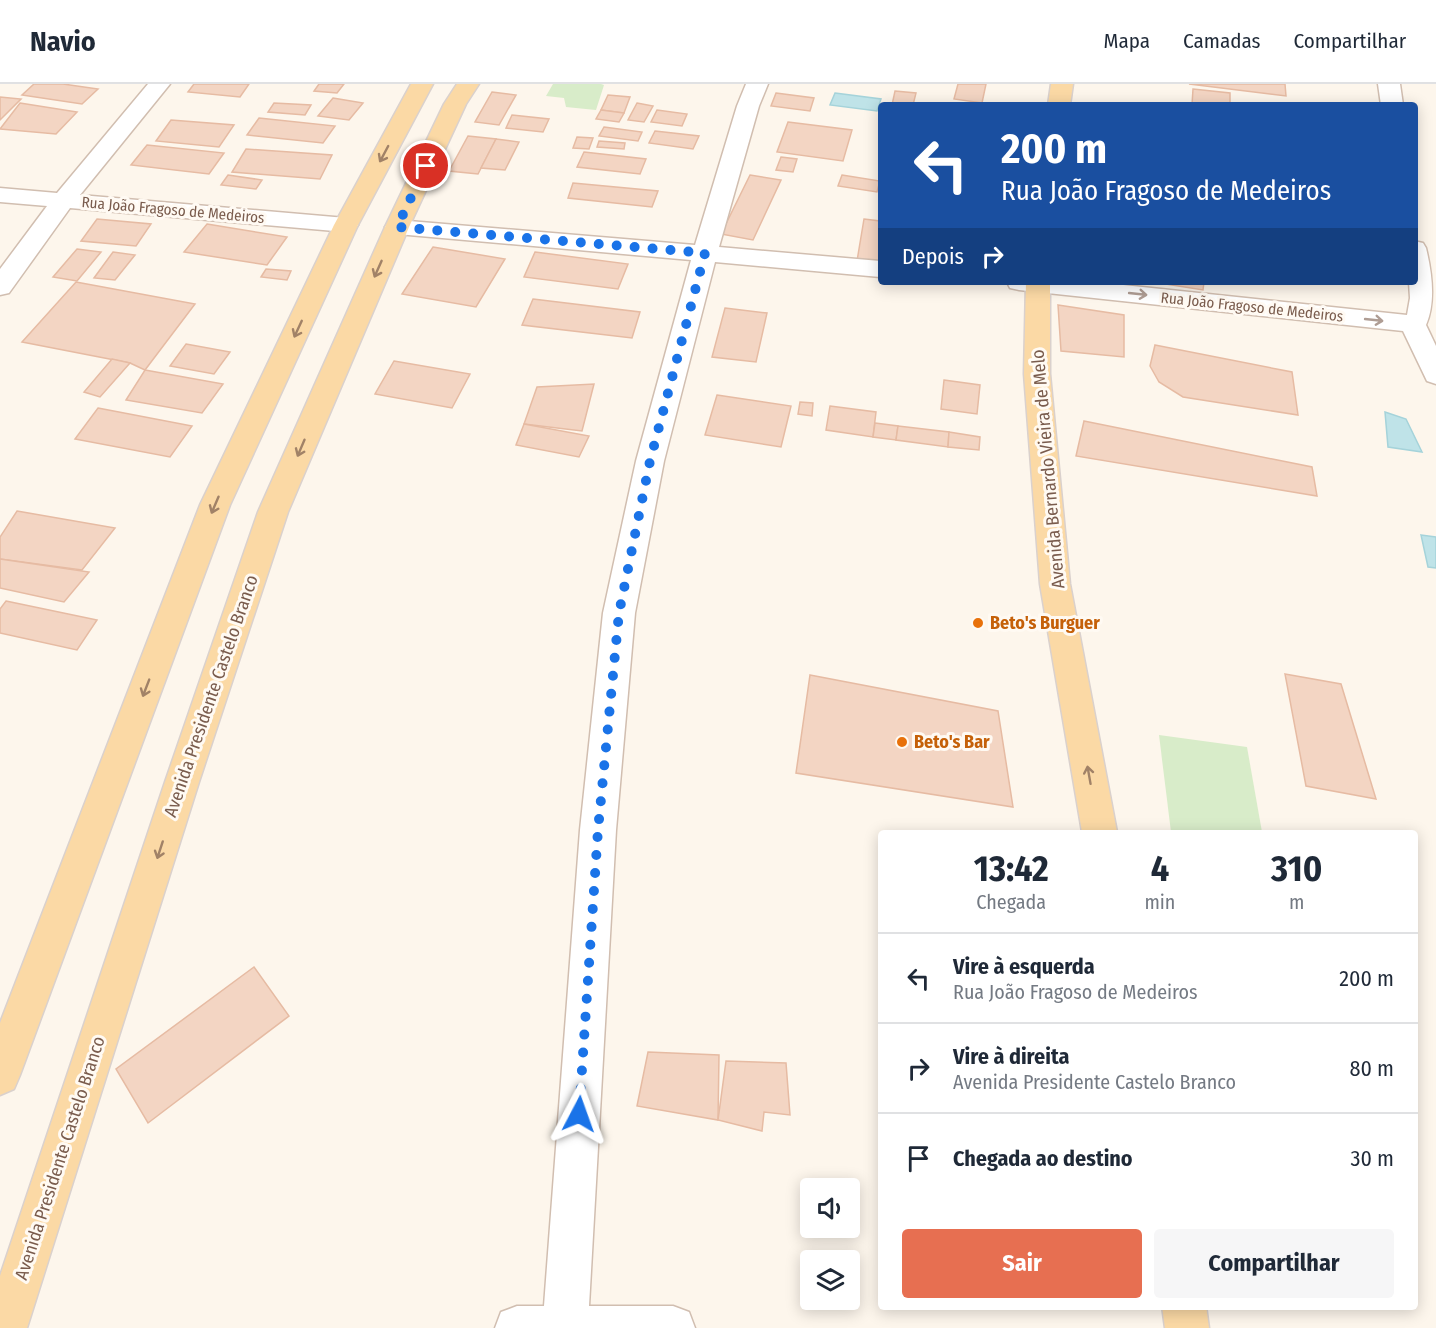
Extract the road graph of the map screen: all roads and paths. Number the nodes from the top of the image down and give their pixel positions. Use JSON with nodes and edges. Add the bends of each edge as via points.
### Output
{"nodes":[{"id":1,"x":159,"y":84,"type":"edge"},
{"id":2,"x":422,"y":84,"type":"edge"},
{"id":3,"x":468,"y":84,"type":"edge"},
{"id":4,"x":757,"y":84,"type":"edge"},
{"id":5,"x":1062,"y":84,"type":"edge"},
{"id":6,"x":1389,"y":84,"type":"edge"},
{"id":7,"x":1059,"y":102,"type":"edge"},
{"id":8,"x":1392,"y":102,"type":"edge"},
{"id":9,"x":0,"y":195,"type":"edge"},
{"id":10,"x":63,"y":201,"type":"junction"},
{"id":11,"x":346,"y":225,"type":"junction"},
{"id":12,"x":397,"y":227,"type":"junction"},
{"id":13,"x":705,"y":253,"type":"junction"},
{"id":14,"x":878,"y":269,"type":"edge"},
{"id":15,"x":1418,"y":270,"type":"edge"},
{"id":16,"x":1032,"y":285,"type":"edge"},
{"id":17,"x":1051,"y":285,"type":"edge"},
{"id":18,"x":0,"y":287,"type":"edge"},
{"id":19,"x":1413,"y":324,"type":"junction"},
{"id":20,"x":1436,"y":375,"type":"edge"},
{"id":21,"x":1100,"y":830,"type":"edge"},
{"id":22,"x":0,"y":1075,"type":"edge"},
{"id":23,"x":1185,"y":1310,"type":"edge"},
{"id":24,"x":565,"y":1327,"type":"edge"},
{"id":25,"x":5,"y":1328,"type":"edge"},
{"id":26,"x":517,"y":1328,"type":"edge"},
{"id":27,"x":673,"y":1328,"type":"edge"},
{"id":28,"x":1187,"y":1328,"type":"edge"}],
"edges":[{"from":1,"to":10,"type":"street"},
{"from":2,"to":11,"type":"main road","one_way":true},
{"from":3,"to":12,"type":"main road","name":"Avenida Presidente Castelo Branco"},
{"from":4,"to":13,"type":"street"},
{"from":5,"to":7,"type":"main road"},
{"from":6,"to":8,"type":"street"},
{"from":9,"to":10,"type":"street","name":"Rua João Fragoso de Medeiros"},
{"from":10,"to":11,"type":"street","name":"Rua João Fragoso de Medeiros"},
{"from":10,"to":18,"type":"street"},
{"from":11,"to":22,"type":"main road","one_way":true,"via":[[215,505]]},
{"from":12,"to":13,"type":"street"},
{"from":12,"to":25,"type":"main road","name":"Avenida Presidente Castelo Branco","one_way":true,"via":[[273,512]]},
{"from":13,"to":14,"type":"street"},
{"from":13,"to":24,"type":"street","via":[[650,461],[619,613],[597,842]]},
{"from":15,"to":19,"type":"street","via":[[1422,308]]},
{"from":21,"to":16,"type":"main road","name":"Avenida Bernardo Vieira de Melo","one_way":true,"via":[[1055,584]]},
{"from":17,"to":19,"type":"street","name":"Rua João Fragoso de Medeiros","one_way":true},
{"from":19,"to":20,"type":"street"},
{"from":23,"to":28,"type":"main road"},
{"from":24,"to":26,"type":"street"},
{"from":24,"to":27,"type":"street"}]}
